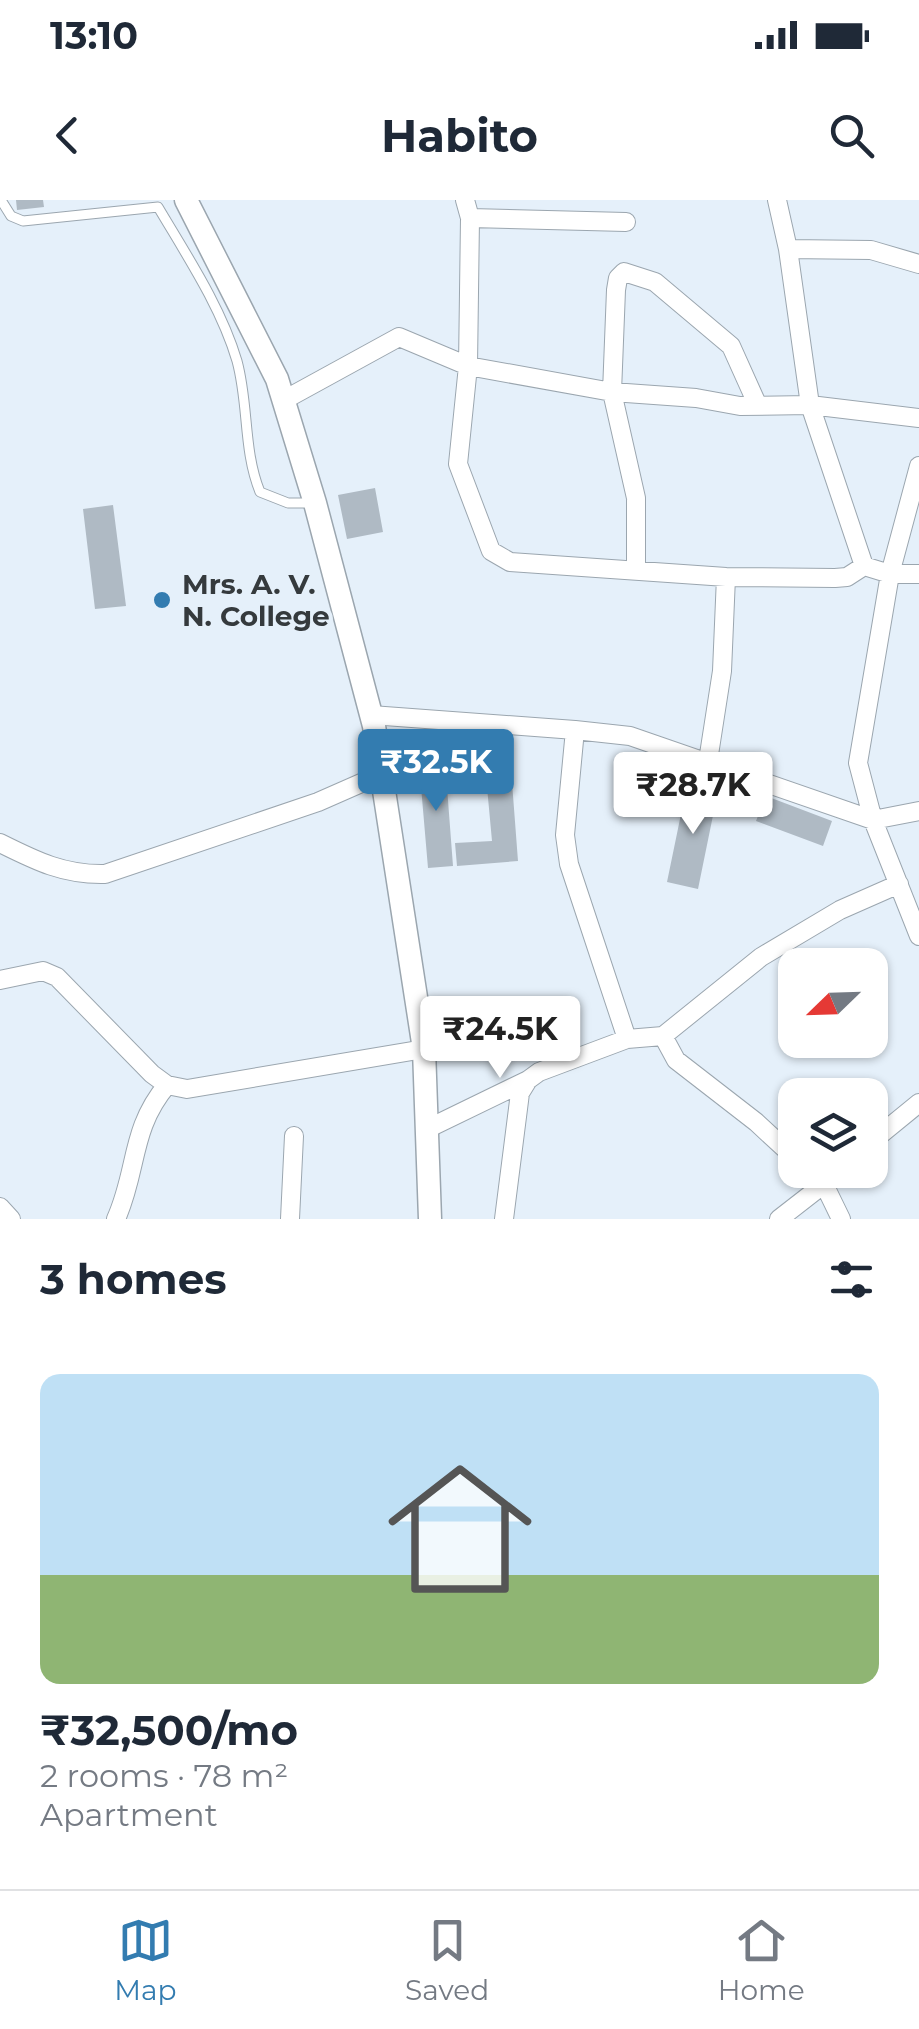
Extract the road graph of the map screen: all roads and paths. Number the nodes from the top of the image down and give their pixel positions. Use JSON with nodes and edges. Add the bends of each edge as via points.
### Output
{"nodes":[{"id":1,"x":2,"y":200,"type":"edge"},
{"id":2,"x":186,"y":200,"type":"edge"},
{"id":3,"x":777,"y":200,"type":"edge"},
{"id":4,"x":468,"y":209,"type":"edge"},
{"id":5,"x":626,"y":222,"type":"dead end"},
{"id":6,"x":788,"y":249,"type":"junction"},
{"id":7,"x":919,"y":264,"type":"edge"},
{"id":8,"x":468,"y":366,"type":"junction"},
{"id":9,"x":612,"y":392,"type":"junction"},
{"id":10,"x":284,"y":400,"type":"junction"},
{"id":11,"x":758,"y":406,"type":"junction"},
{"id":12,"x":810,"y":406,"type":"junction"},
{"id":13,"x":919,"y":418,"type":"edge"},
{"id":14,"x":919,"y":466,"type":"edge"},
{"id":15,"x":315,"y":503,"type":"junction"},
{"id":16,"x":864,"y":566,"type":"junction"},
{"id":17,"x":636,"y":570,"type":"junction"},
{"id":18,"x":890,"y":574,"type":"junction"},
{"id":19,"x":919,"y":574,"type":"edge"},
{"id":20,"x":726,"y":577,"type":"junction"},
{"id":21,"x":371,"y":715,"type":"junction"},
{"id":22,"x":574,"y":730,"type":"junction"},
{"id":23,"x":708,"y":761,"type":"junction"},
{"id":24,"x":384,"y":773,"type":"junction"},
{"id":25,"x":919,"y":811,"type":"edge"},
{"id":26,"x":872,"y":820,"type":"junction"},
{"id":27,"x":0,"y":843,"type":"edge"},
{"id":28,"x":899,"y":884,"type":"junction"},
{"id":29,"x":918,"y":928,"type":"edge"},
{"id":30,"x":0,"y":980,"type":"edge"},
{"id":31,"x":663,"y":1036,"type":"junction"},
{"id":32,"x":627,"y":1039,"type":"junction"},
{"id":33,"x":424,"y":1048,"type":"junction"},
{"id":34,"x":528,"y":1080,"type":"junction"},
{"id":35,"x":168,"y":1086,"type":"junction"},
{"id":36,"x":919,"y":1103,"type":"edge"},
{"id":37,"x":888,"y":1128,"type":"edge"},
{"id":38,"x":427,"y":1129,"type":"junction"},
{"id":39,"x":294,"y":1136,"type":"dead end"},
{"id":40,"x":778,"y":1142,"type":"edge"},
{"id":41,"x":819,"y":1188,"type":"edge"},
{"id":42,"x":826,"y":1188,"type":"edge"},
{"id":43,"x":0,"y":1207,"type":"edge"},
{"id":44,"x":11,"y":1219,"type":"edge"},
{"id":45,"x":116,"y":1219,"type":"edge"},
{"id":46,"x":290,"y":1219,"type":"edge"},
{"id":47,"x":430,"y":1219,"type":"edge"},
{"id":48,"x":504,"y":1219,"type":"edge"},
{"id":49,"x":779,"y":1219,"type":"edge"},
{"id":50,"x":841,"y":1219,"type":"edge"}],
"edges":[{"from":1,"to":15,"type":"lane","via":[[11,216],[23,220],[158,208],[236,360],[260,492],[288,503]]},
{"from":2,"to":10,"type":"street"},
{"from":3,"to":6,"type":"street"},
{"from":4,"to":5,"type":"street"},
{"from":4,"to":8,"type":"street"},
{"from":6,"to":7,"type":"street","via":[[871,250]]},
{"from":6,"to":12,"type":"street"},
{"from":8,"to":9,"type":"street"},
{"from":8,"to":10,"type":"street","via":[[399,337]]},
{"from":8,"to":17,"type":"street","via":[[458,464],[492,551],[510,562]]},
{"from":9,"to":11,"type":"street"},
{"from":9,"to":11,"type":"street","via":[[616,290],[624,272],[655,282],[731,346]]},
{"from":9,"to":17,"type":"street","via":[[636,498]]},
{"from":10,"to":15,"type":"street"},
{"from":11,"to":12,"type":"street"},
{"from":12,"to":13,"type":"street"},
{"from":12,"to":16,"type":"street"},
{"from":14,"to":18,"type":"street"},
{"from":15,"to":21,"type":"street"},
{"from":16,"to":18,"type":"street"},
{"from":16,"to":20,"type":"street","via":[[835,578]]},
{"from":17,"to":20,"type":"street"},
{"from":18,"to":19,"type":"street"},
{"from":18,"to":26,"type":"street","via":[[858,763]]},
{"from":20,"to":23,"type":"street","via":[[722,671]]},
{"from":21,"to":22,"type":"street"},
{"from":21,"to":24,"type":"street"},
{"from":22,"to":23,"type":"street","via":[[618,734]]},
{"from":22,"to":32,"type":"street","via":[[565,834],[569,864]]},
{"from":23,"to":26,"type":"street"},
{"from":24,"to":27,"type":"street","via":[[104,874],[48,867]]},
{"from":24,"to":33,"type":"street"},
{"from":25,"to":26,"type":"street"},
{"from":26,"to":28,"type":"street"},
{"from":28,"to":29,"type":"street"},
{"from":28,"to":31,"type":"street","via":[[840,910],[762,958]]},
{"from":30,"to":35,"type":"street","via":[[44,972],[57,977]]},
{"from":31,"to":32,"type":"street"},
{"from":31,"to":40,"type":"street","via":[[676,1060]]},
{"from":32,"to":34,"type":"street"},
{"from":33,"to":35,"type":"street","via":[[187,1089]]},
{"from":33,"to":38,"type":"street"},
{"from":34,"to":38,"type":"street"},
{"from":34,"to":48,"type":"street","via":[[520,1093]]},
{"from":35,"to":45,"type":"street","via":[[143,1120]]},
{"from":36,"to":37,"type":"street"},
{"from":38,"to":47,"type":"street"},
{"from":39,"to":46,"type":"street"},
{"from":41,"to":49,"type":"street"},
{"from":42,"to":50,"type":"street"},
{"from":43,"to":44,"type":"street"}]}
